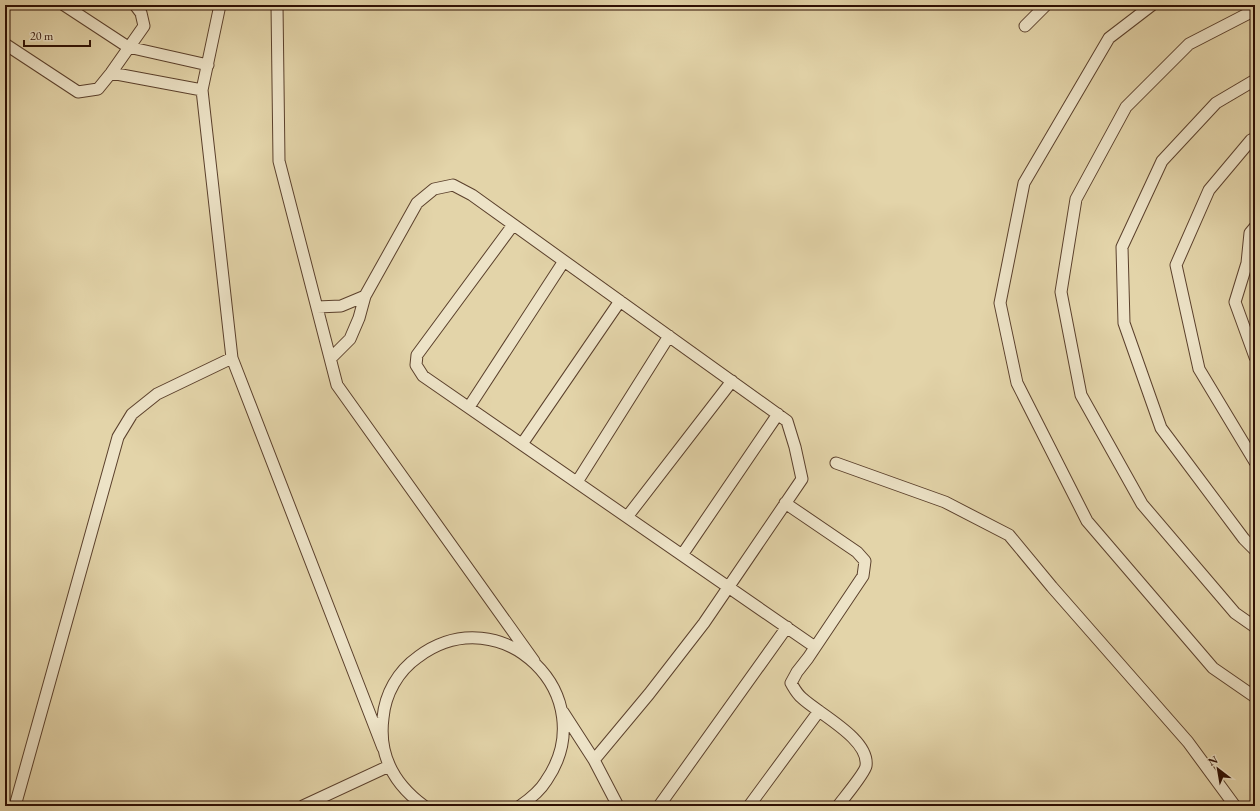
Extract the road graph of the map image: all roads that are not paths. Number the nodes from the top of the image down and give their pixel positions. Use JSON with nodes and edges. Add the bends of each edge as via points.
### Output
{"nodes":[{"id":1,"x":64,"y":5,"type":"edge"},
{"id":2,"x":135,"y":5,"type":"edge"},
{"id":3,"x":220,"y":5,"type":"edge"},
{"id":4,"x":277,"y":5,"type":"edge"},
{"id":5,"x":1046,"y":5,"type":"edge"},
{"id":6,"x":1152,"y":5,"type":"edge"},
{"id":7,"x":1255,"y":10,"type":"edge"},
{"id":8,"x":1025,"y":26,"type":"dead end"},
{"id":9,"x":5,"y":44,"type":"edge"},
{"id":10,"x":128,"y":47,"type":"junction"},
{"id":11,"x":208,"y":65,"type":"junction"},
{"id":12,"x":111,"y":72,"type":"junction"},
{"id":13,"x":1255,"y":80,"type":"edge"},
{"id":14,"x":202,"y":90,"type":"junction"},
{"id":15,"x":1255,"y":138,"type":"edge"},
{"id":16,"x":513,"y":225,"type":"junction"},
{"id":17,"x":1255,"y":227,"type":"edge"},
{"id":18,"x":564,"y":261,"type":"junction"},
{"id":19,"x":365,"y":296,"type":"junction"},
{"id":20,"x":620,"y":301,"type":"junction"},
{"id":21,"x":317,"y":307,"type":"junction"},
{"id":22,"x":669,"y":336,"type":"junction"},
{"id":23,"x":1255,"y":357,"type":"edge"},
{"id":24,"x":232,"y":358,"type":"junction"},
{"id":25,"x":331,"y":358,"type":"junction"},
{"id":26,"x":732,"y":381,"type":"junction"},
{"id":27,"x":469,"y":407,"type":"junction"},
{"id":28,"x":778,"y":414,"type":"junction"},
{"id":29,"x":522,"y":444,"type":"junction"},
{"id":30,"x":1255,"y":462,"type":"edge"},
{"id":31,"x":836,"y":463,"type":"dead end"},
{"id":32,"x":577,"y":482,"type":"junction"},
{"id":33,"x":785,"y":504,"type":"junction"},
{"id":34,"x":628,"y":517,"type":"junction"},
{"id":35,"x":1255,"y":550,"type":"edge"},
{"id":36,"x":682,"y":555,"type":"junction"},
{"id":37,"x":728,"y":587,"type":"junction"},
{"id":38,"x":787,"y":627,"type":"junction"},
{"id":39,"x":1255,"y":627,"type":"edge"},
{"id":40,"x":816,"y":647,"type":"junction"},
{"id":41,"x":534,"y":661,"type":"junction"},
{"id":42,"x":1255,"y":697,"type":"edge"},
{"id":43,"x":562,"y":710,"type":"junction"},
{"id":44,"x":820,"y":711,"type":"junction"},
{"id":45,"x":383,"y":748,"type":"junction"},
{"id":46,"x":594,"y":760,"type":"junction"},
{"id":47,"x":389,"y":766,"type":"junction"},
{"id":48,"x":413,"y":801,"type":"edge"},
{"id":49,"x":15,"y":806,"type":"edge"},
{"id":50,"x":303,"y":806,"type":"edge"},
{"id":51,"x":424,"y":806,"type":"edge"},
{"id":52,"x":520,"y":806,"type":"edge"},
{"id":53,"x":618,"y":806,"type":"edge"},
{"id":54,"x":659,"y":806,"type":"edge"},
{"id":55,"x":749,"y":806,"type":"edge"},
{"id":56,"x":838,"y":806,"type":"edge"},
{"id":57,"x":1235,"y":806,"type":"edge"}],
"edges":[{"from":1,"to":10,"type":"lane"},
{"from":2,"to":10,"type":"lane","via":[[141,13],[144,26]]},
{"from":3,"to":11,"type":"lane"},
{"from":4,"to":21,"type":"lane","via":[[279,161]]},
{"from":5,"to":8,"type":"lane"},
{"from":6,"to":42,"type":"lane","via":[[1109,38],[1024,182],[1000,303],[1017,383],[1087,520],[1213,668]]},
{"from":7,"to":39,"type":"lane","via":[[1189,44],[1126,107],[1076,199],[1061,292],[1080,395],[1142,504],[1235,613]]},
{"from":9,"to":12,"type":"lane","via":[[78,92],[98,89]]},
{"from":10,"to":11,"type":"lane"},
{"from":10,"to":12,"type":"lane"},
{"from":11,"to":14,"type":"lane"},
{"from":12,"to":14,"type":"lane"},
{"from":13,"to":35,"type":"lane","via":[[1216,103],[1162,160],[1122,247],[1124,323],[1161,428]]},
{"from":14,"to":24,"type":"lane"},
{"from":15,"to":30,"type":"lane","via":[[1210,190],[1176,265],[1199,369]]},
{"from":16,"to":18,"type":"lane"},
{"from":16,"to":19,"type":"lane","via":[[472,195],[453,186],[434,189],[417,203]]},
{"from":16,"to":27,"type":"lane","via":[[417,356],[416,365],[423,376]]},
{"from":17,"to":23,"type":"lane","via":[[1250,233],[1247,264],[1235,302]]},
{"from":18,"to":20,"type":"lane"},
{"from":18,"to":27,"type":"lane"},
{"from":19,"to":21,"type":"lane","via":[[341,306]]},
{"from":19,"to":25,"type":"lane","via":[[350,339]]},
{"from":20,"to":22,"type":"lane"},
{"from":20,"to":29,"type":"lane"},
{"from":21,"to":25,"type":"lane"},
{"from":22,"to":26,"type":"lane"},
{"from":22,"to":32,"type":"lane"},
{"from":24,"to":45,"type":"lane"},
{"from":24,"to":49,"type":"lane","via":[[156,394],[132,414],[118,437]]},
{"from":25,"to":41,"type":"lane","via":[[337,385]]},
{"from":26,"to":28,"type":"lane"},
{"from":26,"to":34,"type":"lane"},
{"from":27,"to":29,"type":"lane"},
{"from":28,"to":33,"type":"lane","via":[[787,421],[802,479]]},
{"from":28,"to":36,"type":"lane"},
{"from":29,"to":32,"type":"lane"},
{"from":31,"to":57,"type":"lane","via":[[945,502],[1009,535],[1188,742]]},
{"from":32,"to":34,"type":"lane"},
{"from":33,"to":37,"type":"lane"},
{"from":33,"to":40,"type":"lane","via":[[857,552],[865,561],[863,576]]},
{"from":34,"to":36,"type":"lane"},
{"from":36,"to":37,"type":"lane"},
{"from":37,"to":38,"type":"lane"},
{"from":37,"to":46,"type":"lane","via":[[654,688]]},
{"from":38,"to":40,"type":"lane"},
{"from":38,"to":54,"type":"lane"},
{"from":40,"to":44,"type":"lane","via":[[791,683],[800,697]]},
{"from":41,"to":43,"type":"lane","via":[[556,692]]},
{"from":41,"to":45,"type":"lane","via":[[507,645],[482,638],[463,638],[427,650],[412,661],[389,692],[383,710]]},
{"from":43,"to":46,"type":"lane"},
{"from":43,"to":52,"type":"lane","via":[[564,729],[555,766],[546,782]]},
{"from":44,"to":55,"type":"lane"},
{"from":44,"to":56,"type":"lane","via":[[858,743],[865,754],[866,767]]},
{"from":45,"to":47,"type":"lane"},
{"from":46,"to":53,"type":"lane"},
{"from":47,"to":48,"type":"lane"},
{"from":47,"to":50,"type":"lane"},
{"from":48,"to":51,"type":"lane"}]}
